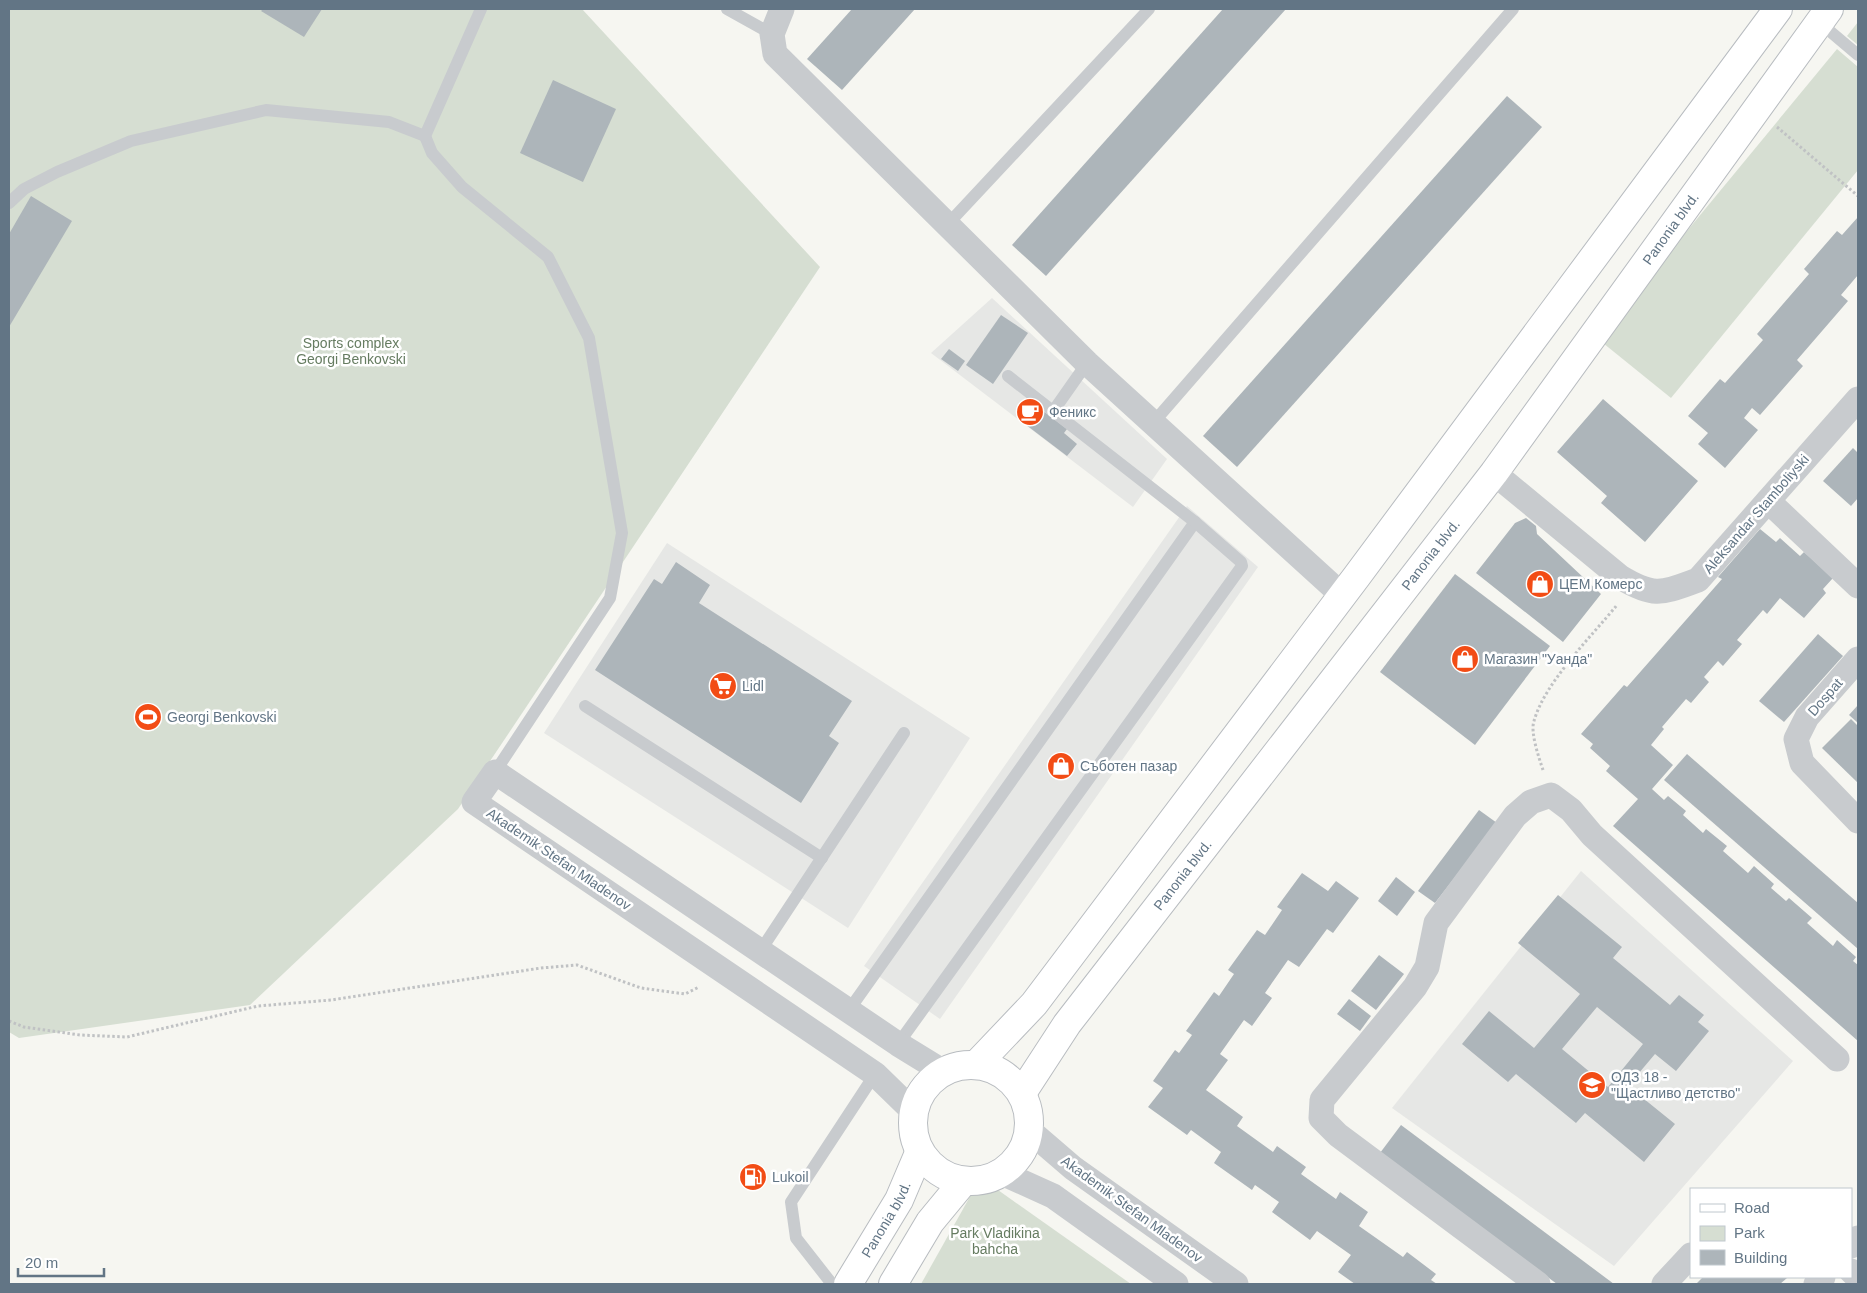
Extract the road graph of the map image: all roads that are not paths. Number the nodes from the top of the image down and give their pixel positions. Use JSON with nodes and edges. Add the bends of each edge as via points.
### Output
{"nodes":[{"id":1,"x":481,"y":9,"type":"edge"},
{"id":2,"x":727,"y":9,"type":"edge"},
{"id":3,"x":782,"y":9,"type":"edge"},
{"id":4,"x":1149,"y":9,"type":"edge"},
{"id":5,"x":1514,"y":9,"type":"edge"},
{"id":6,"x":1778,"y":9,"type":"edge"},
{"id":7,"x":1824,"y":15,"type":"edge"},
{"id":8,"x":772,"y":34,"type":"junction"},
{"id":9,"x":1858,"y":55,"type":"edge"},
{"id":10,"x":425,"y":136,"type":"junction"},
{"id":11,"x":9,"y":203,"type":"edge"},
{"id":12,"x":947,"y":225,"type":"junction"},
{"id":13,"x":1087,"y":363,"type":"junction"},
{"id":14,"x":1008,"y":376,"type":"dead end"},
{"id":15,"x":1858,"y":399,"type":"edge"},
{"id":16,"x":1054,"y":410,"type":"junction"},
{"id":17,"x":1153,"y":423,"type":"junction"},
{"id":18,"x":1494,"y":473,"type":"junction"},
{"id":19,"x":1768,"y":501,"type":"junction"},
{"id":20,"x":1195,"y":522,"type":"junction"},
{"id":21,"x":1858,"y":586,"type":"edge"},
{"id":22,"x":1342,"y":595,"type":"junction"},
{"id":23,"x":1858,"y":659,"type":"edge"},
{"id":24,"x":585,"y":706,"type":"dead end"},
{"id":25,"x":904,"y":733,"type":"dead end"},
{"id":26,"x":495,"y":772,"type":"junction"},
{"id":27,"x":1858,"y":820,"type":"edge"},
{"id":28,"x":822,"y":858,"type":"junction"},
{"id":29,"x":761,"y":950,"type":"junction"},
{"id":30,"x":849,"y":1010,"type":"junction"},
{"id":31,"x":898,"y":1044,"type":"junction"},
{"id":32,"x":1837,"y":1059,"type":"dead end"},
{"id":33,"x":976,"y":1065,"type":"junction"},
{"id":34,"x":942,"y":1071,"type":"junction"},
{"id":35,"x":875,"y":1074,"type":"junction"},
{"id":36,"x":1022,"y":1093,"type":"junction"},
{"id":37,"x":914,"y":1112,"type":"junction"},
{"id":38,"x":1030,"y":1130,"type":"junction"},
{"id":39,"x":919,"y":1153,"type":"junction"},
{"id":40,"x":1002,"y":1173,"type":"junction"},
{"id":41,"x":963,"y":1182,"type":"junction"},
{"id":42,"x":1690,"y":1256,"type":"edge"},
{"id":43,"x":832,"y":1284,"type":"edge"},
{"id":44,"x":848,"y":1284,"type":"edge"},
{"id":45,"x":894,"y":1284,"type":"edge"},
{"id":46,"x":1176,"y":1284,"type":"edge"},
{"id":47,"x":1236,"y":1284,"type":"edge"},
{"id":48,"x":1538,"y":1284,"type":"edge"},
{"id":49,"x":1664,"y":1284,"type":"edge"}],
"edges":[{"from":1,"to":10,"type":"lane"},
{"from":2,"to":8,"type":"lane"},
{"from":3,"to":8,"type":"street"},
{"from":4,"to":12,"type":"lane"},
{"from":5,"to":17,"type":"lane"},
{"from":6,"to":22,"type":"main road"},
{"from":7,"to":9,"type":"lane"},
{"from":7,"to":18,"type":"main road","name":"Panonia blvd."},
{"from":8,"to":12,"type":"street","via":[[775,54]]},
{"from":10,"to":11,"type":"lane","via":[[389,122],[266,110],[131,141],[57,172],[24,189]]},
{"from":10,"to":26,"type":"lane","via":[[432,153],[462,187],[548,257],[589,338],[622,533],[610,598]]},
{"from":12,"to":13,"type":"street"},
{"from":13,"to":16,"type":"lane"},
{"from":13,"to":17,"type":"street"},
{"from":14,"to":16,"type":"lane"},
{"from":15,"to":19,"type":"street","name":"Aleksandar Stamboliyski"},
{"from":16,"to":20,"type":"lane"},
{"from":17,"to":22,"type":"street"},
{"from":18,"to":19,"type":"street","name":"Aleksandar Stamboliyski","via":[[1620,578],[1663,593],[1698,580]]},
{"from":18,"to":36,"type":"main road","name":"Panonia blvd.","via":[[1067,1024]]},
{"from":19,"to":21,"type":"street"},
{"from":20,"to":30,"type":"lane"},
{"from":20,"to":31,"type":"lane","via":[[1241,562],[1240,571]]},
{"from":22,"to":33,"type":"main road","via":[[1034,1004]]},
{"from":23,"to":27,"type":"street","name":"Dospat","via":[[1807,717],[1796,739],[1802,763]]},
{"from":24,"to":28,"type":"lane"},
{"from":25,"to":28,"type":"lane"},
{"from":26,"to":29,"type":"street"},
{"from":26,"to":35,"type":"street","name":"Akademik Stefan Mladenov","via":[[474,802]]},
{"from":28,"to":29,"type":"lane"},
{"from":29,"to":30,"type":"street"},
{"from":30,"to":31,"type":"street"},
{"from":31,"to":34,"type":"street"},
{"from":32,"to":48,"type":"street","via":[[1592,835],[1571,810],[1551,795],[1532,802],[1515,816],[1436,923],[1426,967],[1415,987],[1322,1100],[1321,1118],[1338,1135]]},
{"from":33,"to":34,"type":"main road","via":[[955,1066]]},
{"from":33,"to":36,"type":"main road","via":[[1003,1073]]},
{"from":34,"to":37,"type":"main road","via":[[922,1091]]},
{"from":35,"to":37,"type":"street","name":"Akademik Stefan Mladenov"},
{"from":35,"to":43,"type":"lane","via":[[791,1202],[796,1238]]},
{"from":36,"to":38,"type":"main road","via":[[1029,1111]]},
{"from":37,"to":39,"type":"main road","via":[[914,1134]]},
{"from":38,"to":40,"type":"main road","via":[[1021,1155]]},
{"from":38,"to":47,"type":"street","name":"Akademik Stefan Mladenov","via":[[1073,1168]]},
{"from":39,"to":41,"type":"main road","via":[[935,1169]]},
{"from":39,"to":44,"type":"main road","name":"Panonia blvd.","via":[[898,1200]]},
{"from":40,"to":41,"type":"main road","via":[[980,1181]]},
{"from":40,"to":46,"type":"street","via":[[1052,1196]]},
{"from":41,"to":45,"type":"main road","via":[[930,1222]]},
{"from":42,"to":49,"type":"street"}]}
